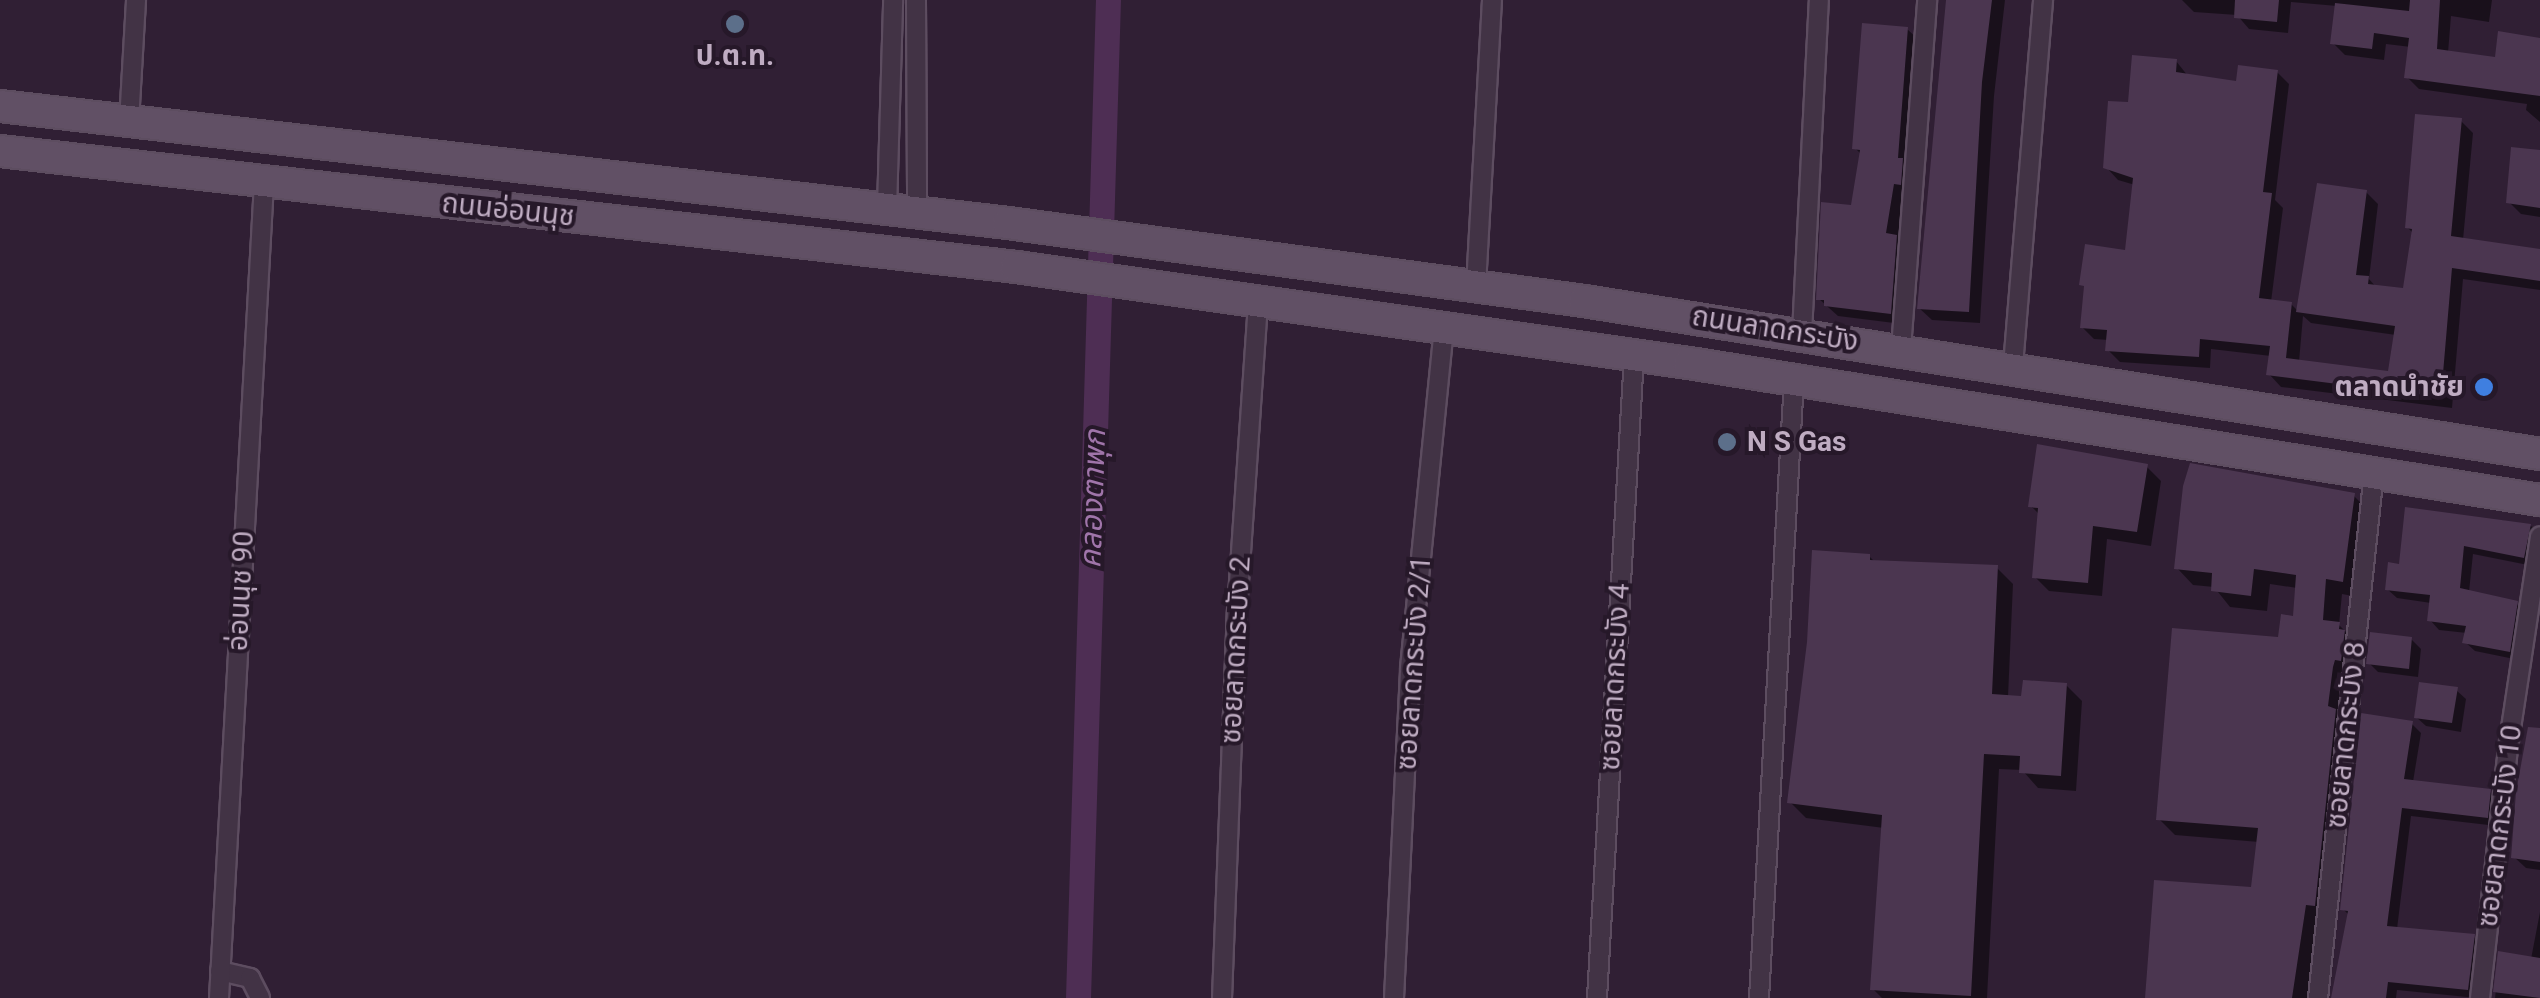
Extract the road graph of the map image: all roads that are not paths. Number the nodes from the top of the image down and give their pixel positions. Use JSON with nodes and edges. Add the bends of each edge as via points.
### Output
{"nodes":[{"id":1,"x":136,"y":0,"type":"edge"},
{"id":2,"x":893,"y":0,"type":"edge"},
{"id":3,"x":916,"y":0,"type":"edge"},
{"id":4,"x":1492,"y":0,"type":"edge"},
{"id":5,"x":1819,"y":0,"type":"edge"},
{"id":6,"x":1926,"y":0,"type":"edge"},
{"id":7,"x":2043,"y":0,"type":"edge"},
{"id":8,"x":0,"y":106,"type":"edge"},
{"id":9,"x":129,"y":122,"type":"junction"},
{"id":10,"x":270,"y":138,"type":"junction"},
{"id":11,"x":0,"y":151,"type":"edge"},
{"id":12,"x":264,"y":183,"type":"junction"},
{"id":13,"x":902,"y":210,"type":"junction"},
{"id":14,"x":1008,"y":222,"type":"joint"},
{"id":15,"x":1016,"y":267,"type":"joint"},
{"id":16,"x":1476,"y":286,"type":"junction"},
{"id":17,"x":1258,"y":302,"type":"junction"},
{"id":18,"x":1444,"y":328,"type":"junction"},
{"id":19,"x":1802,"y":333,"type":"junction"},
{"id":20,"x":1902,"y":349,"type":"junction"},
{"id":21,"x":1634,"y":356,"type":"junction"},
{"id":22,"x":2013,"y":366,"type":"junction"},
{"id":23,"x":1794,"y":380,"type":"junction"},
{"id":24,"x":2540,"y":454,"type":"edge"},
{"id":25,"x":2374,"y":472,"type":"junction"},
{"id":26,"x":2540,"y":500,"type":"edge"},
{"id":27,"x":2540,"y":536,"type":"edge"},
{"id":28,"x":220,"y":971,"type":"junction"},
{"id":29,"x":219,"y":998,"type":"edge"},
{"id":30,"x":260,"y":998,"type":"edge"},
{"id":31,"x":1222,"y":998,"type":"edge"},
{"id":32,"x":1394,"y":998,"type":"edge"},
{"id":33,"x":1597,"y":998,"type":"edge"},
{"id":34,"x":1758,"y":998,"type":"edge"},
{"id":35,"x":2318,"y":998,"type":"edge"},
{"id":36,"x":2480,"y":998,"type":"edge"}],
"edges":[{"from":1,"to":9,"type":"street"},
{"from":2,"to":13,"type":"street"},
{"from":3,"to":13,"type":"street"},
{"from":4,"to":16,"type":"street"},
{"from":5,"to":19,"type":"street"},
{"from":6,"to":20,"type":"street"},
{"from":7,"to":22,"type":"street"},
{"from":8,"to":9,"type":"main road","name":"ถนนอ่อนนุช"},
{"from":9,"to":10,"type":"main road","name":"ถนนอ่อนนุช"},
{"from":10,"to":12,"type":"main road"},
{"from":10,"to":13,"type":"main road","name":"ถนนอ่อนนุช"},
{"from":11,"to":12,"type":"main road","name":"ถนนอ่อนนุช"},
{"from":12,"to":15,"type":"main road","name":"ถนนอ่อนนุช"},
{"from":12,"to":28,"type":"street","name":"อ่อนนุช 90"},
{"from":13,"to":14,"type":"main road","name":"ถนนอ่อนนุช"},
{"from":14,"to":16,"type":"main road","name":"ถนนลาดกระบัง"},
{"from":15,"to":17,"type":"main road","name":"ถนนลาดกระบัง"},
{"from":16,"to":19,"type":"main road","name":"ถนนลาดกระบัง"},
{"from":17,"to":18,"type":"main road","name":"ถนนลาดกระบัง"},
{"from":17,"to":31,"type":"street","name":"ซอยลาดกระบัง 2","via":[[1237,611]]},
{"from":18,"to":21,"type":"main road","name":"ถนนลาดกระบัง"},
{"from":18,"to":32,"type":"street","name":"ซอยลาดกระบัง 2/1","via":[[1410,668]]},
{"from":19,"to":20,"type":"main road","name":"ถนนลาดกระบัง"},
{"from":20,"to":22,"type":"main road","name":"ถนนลาดกระบัง"},
{"from":21,"to":23,"type":"main road","name":"ถนนลาดกระบัง"},
{"from":21,"to":33,"type":"street","name":"ซอยลาดกระบัง 4"},
{"from":22,"to":24,"type":"main road","name":"ถนนลาดกระบัง"},
{"from":23,"to":25,"type":"main road","name":"ถนนลาดกระบัง"},
{"from":23,"to":34,"type":"street"},
{"from":25,"to":26,"type":"main road","name":"ถนนลาดกระบัง"},
{"from":25,"to":35,"type":"street","name":"ซอยลาดกระบัง 8"},
{"from":27,"to":36,"type":"street","name":"ซอยลาดกระบัง 10"},
{"from":28,"to":29,"type":"street","name":"อ่อนนุช 90"},
{"from":28,"to":30,"type":"street","via":[[250,978]]}]}
